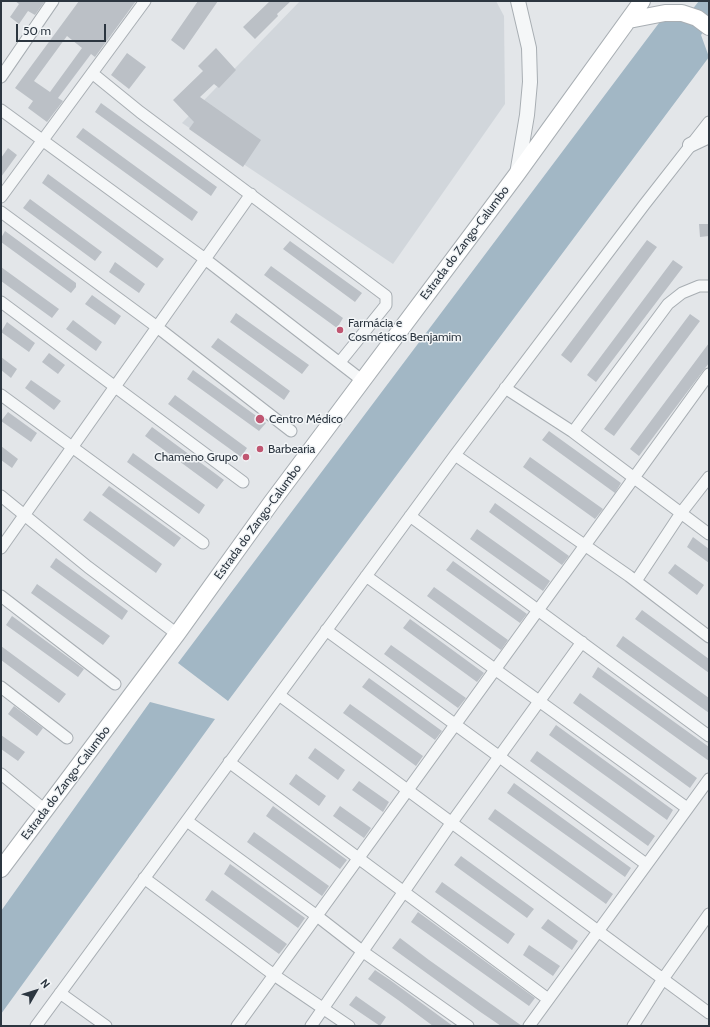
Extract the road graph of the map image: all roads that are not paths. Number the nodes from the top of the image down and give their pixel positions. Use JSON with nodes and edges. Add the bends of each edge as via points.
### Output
{"nodes":[{"id":1,"x":53,"y":1,"type":"edge"},
{"id":2,"x":145,"y":1,"type":"edge"},
{"id":3,"x":518,"y":1,"type":"edge"},
{"id":4,"x":642,"y":1,"type":"edge"},
{"id":5,"x":629,"y":20,"type":"junction"},
{"id":6,"x":709,"y":27,"type":"edge"},
{"id":7,"x":92,"y":73,"type":"junction"},
{"id":8,"x":1,"y":77,"type":"edge"},
{"id":9,"x":1,"y":110,"type":"edge"},
{"id":10,"x":709,"y":122,"type":"edge"},
{"id":11,"x":709,"y":136,"type":"edge"},
{"id":12,"x":43,"y":140,"type":"junction"},
{"id":13,"x":690,"y":145,"type":"junction"},
{"id":14,"x":517,"y":174,"type":"junction"},
{"id":15,"x":251,"y":194,"type":"junction"},
{"id":16,"x":1,"y":197,"type":"edge"},
{"id":17,"x":1,"y":212,"type":"edge"},
{"id":18,"x":205,"y":259,"type":"junction"},
{"id":19,"x":709,"y":286,"type":"edge"},
{"id":20,"x":1,"y":302,"type":"edge"},
{"id":21,"x":157,"y":327,"type":"junction"},
{"id":22,"x":340,"y":362,"type":"junction"},
{"id":23,"x":709,"y":374,"type":"edge"},
{"id":24,"x":362,"y":380,"type":"junction"},
{"id":25,"x":115,"y":386,"type":"junction"},
{"id":26,"x":505,"y":388,"type":"junction"},
{"id":27,"x":1,"y":395,"type":"edge"},
{"id":28,"x":291,"y":431,"type":"dead end"},
{"id":29,"x":573,"y":432,"type":"junction"},
{"id":30,"x":71,"y":447,"type":"junction"},
{"id":31,"x":455,"y":455,"type":"junction"},
{"id":32,"x":635,"y":477,"type":"junction"},
{"id":33,"x":709,"y":477,"type":"edge"},
{"id":34,"x":243,"y":482,"type":"dead end"},
{"id":35,"x":1,"y":496,"type":"edge"},
{"id":36,"x":681,"y":513,"type":"junction"},
{"id":37,"x":25,"y":514,"type":"junction"},
{"id":38,"x":410,"y":516,"type":"junction"},
{"id":39,"x":709,"y":534,"type":"edge"},
{"id":40,"x":203,"y":543,"type":"dead end"},
{"id":41,"x":585,"y":545,"type":"junction"},
{"id":42,"x":1,"y":548,"type":"edge"},
{"id":43,"x":366,"y":576,"type":"junction"},
{"id":44,"x":636,"y":581,"type":"junction"},
{"id":45,"x":1,"y":596,"type":"edge"},
{"id":46,"x":538,"y":610,"type":"junction"},
{"id":47,"x":326,"y":630,"type":"junction"},
{"id":48,"x":177,"y":634,"type":"junction"},
{"id":49,"x":709,"y":637,"type":"edge"},
{"id":50,"x":582,"y":642,"type":"junction"},
{"id":51,"x":495,"y":669,"type":"junction"},
{"id":52,"x":115,"y":684,"type":"dead end"},
{"id":53,"x":1,"y":687,"type":"edge"},
{"id":54,"x":279,"y":694,"type":"junction"},
{"id":55,"x":539,"y":701,"type":"junction"},
{"id":56,"x":455,"y":724,"type":"junction"},
{"id":57,"x":709,"y":736,"type":"edge"},
{"id":58,"x":67,"y":738,"type":"dead end"},
{"id":59,"x":499,"y":757,"type":"junction"},
{"id":60,"x":229,"y":762,"type":"junction"},
{"id":61,"x":1,"y":774,"type":"edge"},
{"id":62,"x":709,"y":779,"type":"edge"},
{"id":63,"x":408,"y":790,"type":"junction"},
{"id":64,"x":687,"y":808,"type":"junction"},
{"id":65,"x":45,"y":810,"type":"junction"},
{"id":66,"x":187,"y":821,"type":"junction"},
{"id":67,"x":452,"y":822,"type":"junction"},
{"id":68,"x":358,"y":858,"type":"junction"},
{"id":69,"x":646,"y":864,"type":"junction"},
{"id":70,"x":1,"y":868,"type":"edge"},
{"id":71,"x":144,"y":878,"type":"junction"},
{"id":72,"x":404,"y":891,"type":"junction"},
{"id":73,"x":709,"y":914,"type":"edge"},
{"id":74,"x":317,"y":916,"type":"junction"},
{"id":75,"x":598,"y":930,"type":"junction"},
{"id":76,"x":362,"y":951,"type":"junction"},
{"id":77,"x":274,"y":975,"type":"junction"},
{"id":78,"x":663,"y":979,"type":"junction"},
{"id":79,"x":60,"y":993,"type":"junction"},
{"id":80,"x":548,"y":999,"type":"junction"},
{"id":81,"x":324,"y":1008,"type":"junction"},
{"id":82,"x":709,"y":1013,"type":"edge"},
{"id":83,"x":36,"y":1026,"type":"edge"},
{"id":84,"x":106,"y":1026,"type":"edge"},
{"id":85,"x":237,"y":1026,"type":"edge"},
{"id":86,"x":311,"y":1026,"type":"edge"},
{"id":87,"x":349,"y":1026,"type":"edge"},
{"id":88,"x":468,"y":1026,"type":"edge"},
{"id":89,"x":529,"y":1026,"type":"edge"},
{"id":90,"x":633,"y":1026,"type":"edge"}],
"edges":[{"from":1,"to":8,"type":"street"},
{"from":2,"to":7,"type":"street"},
{"from":3,"to":14,"type":"street","via":[[529,48],[530,82]]},
{"from":4,"to":5,"type":"main road","name":"Estrada do Zango-Calumbo"},
{"from":5,"to":6,"type":"main road","via":[[665,13],[682,13],[697,18]]},
{"from":5,"to":14,"type":"main road","name":"Estrada do Zango-Calumbo"},
{"from":7,"to":12,"type":"street"},
{"from":7,"to":15,"type":"street"},
{"from":9,"to":12,"type":"street"},
{"from":10,"to":13,"type":"street"},
{"from":11,"to":13,"type":"street"},
{"from":12,"to":16,"type":"street"},
{"from":12,"to":18,"type":"street"},
{"from":13,"to":26,"type":"street"},
{"from":14,"to":24,"type":"main road","name":"Estrada do Zango-Calumbo"},
{"from":15,"to":18,"type":"street"},
{"from":15,"to":22,"type":"street","via":[[386,296],[386,305]]},
{"from":17,"to":21,"type":"street"},
{"from":18,"to":21,"type":"street"},
{"from":18,"to":22,"type":"street"},
{"from":19,"to":29,"type":"street","via":[[699,286],[682,293],[668,304]]},
{"from":20,"to":25,"type":"street"},
{"from":21,"to":25,"type":"street"},
{"from":21,"to":28,"type":"street"},
{"from":22,"to":24,"type":"street"},
{"from":23,"to":32,"type":"street"},
{"from":24,"to":48,"type":"main road","name":"Estrada do Zango-Calumbo"},
{"from":25,"to":30,"type":"street"},
{"from":25,"to":34,"type":"street"},
{"from":26,"to":29,"type":"street"},
{"from":26,"to":31,"type":"street"},
{"from":27,"to":30,"type":"street"},
{"from":29,"to":32,"type":"street"},
{"from":30,"to":37,"type":"street"},
{"from":30,"to":40,"type":"street"},
{"from":31,"to":38,"type":"street"},
{"from":31,"to":41,"type":"street"},
{"from":32,"to":36,"type":"street"},
{"from":32,"to":41,"type":"street"},
{"from":33,"to":36,"type":"street"},
{"from":35,"to":37,"type":"street"},
{"from":36,"to":39,"type":"street"},
{"from":36,"to":44,"type":"street"},
{"from":37,"to":42,"type":"street"},
{"from":37,"to":48,"type":"street","via":[[88,567]]},
{"from":38,"to":43,"type":"street"},
{"from":38,"to":46,"type":"street"},
{"from":41,"to":44,"type":"street"},
{"from":41,"to":46,"type":"street"},
{"from":43,"to":47,"type":"street"},
{"from":43,"to":51,"type":"street"},
{"from":44,"to":49,"type":"street"},
{"from":45,"to":52,"type":"street"},
{"from":46,"to":50,"type":"street"},
{"from":46,"to":51,"type":"street"},
{"from":47,"to":54,"type":"street"},
{"from":47,"to":56,"type":"street"},
{"from":48,"to":65,"type":"main road","name":"Estrada do Zango-Calumbo"},
{"from":50,"to":55,"type":"street"},
{"from":50,"to":57,"type":"street"},
{"from":51,"to":55,"type":"street"},
{"from":51,"to":56,"type":"street"},
{"from":53,"to":58,"type":"street"},
{"from":54,"to":60,"type":"street"},
{"from":54,"to":63,"type":"street"},
{"from":55,"to":59,"type":"street"},
{"from":55,"to":64,"type":"street"},
{"from":56,"to":59,"type":"street"},
{"from":56,"to":63,"type":"street"},
{"from":59,"to":67,"type":"street"},
{"from":59,"to":69,"type":"street"},
{"from":60,"to":66,"type":"street"},
{"from":60,"to":68,"type":"street"},
{"from":61,"to":65,"type":"street"},
{"from":62,"to":64,"type":"street"},
{"from":63,"to":67,"type":"street"},
{"from":63,"to":68,"type":"street"},
{"from":64,"to":69,"type":"street"},
{"from":65,"to":70,"type":"main road","name":"Estrada do Zango-Calumbo"},
{"from":66,"to":71,"type":"street"},
{"from":66,"to":74,"type":"street"},
{"from":67,"to":72,"type":"street"},
{"from":67,"to":75,"type":"street"},
{"from":68,"to":72,"type":"street"},
{"from":68,"to":74,"type":"street"},
{"from":69,"to":75,"type":"street"},
{"from":71,"to":77,"type":"street"},
{"from":71,"to":79,"type":"street"},
{"from":72,"to":76,"type":"street"},
{"from":72,"to":80,"type":"street"},
{"from":73,"to":78,"type":"street"},
{"from":74,"to":76,"type":"street"},
{"from":74,"to":77,"type":"street"},
{"from":75,"to":78,"type":"street"},
{"from":75,"to":80,"type":"street"},
{"from":76,"to":81,"type":"street"},
{"from":76,"to":88,"type":"street"},
{"from":77,"to":81,"type":"street"},
{"from":77,"to":85,"type":"street"},
{"from":78,"to":82,"type":"street"},
{"from":78,"to":90,"type":"street"},
{"from":79,"to":83,"type":"street"},
{"from":79,"to":84,"type":"street"},
{"from":80,"to":89,"type":"street"},
{"from":81,"to":86,"type":"street"},
{"from":81,"to":87,"type":"street"}]}
